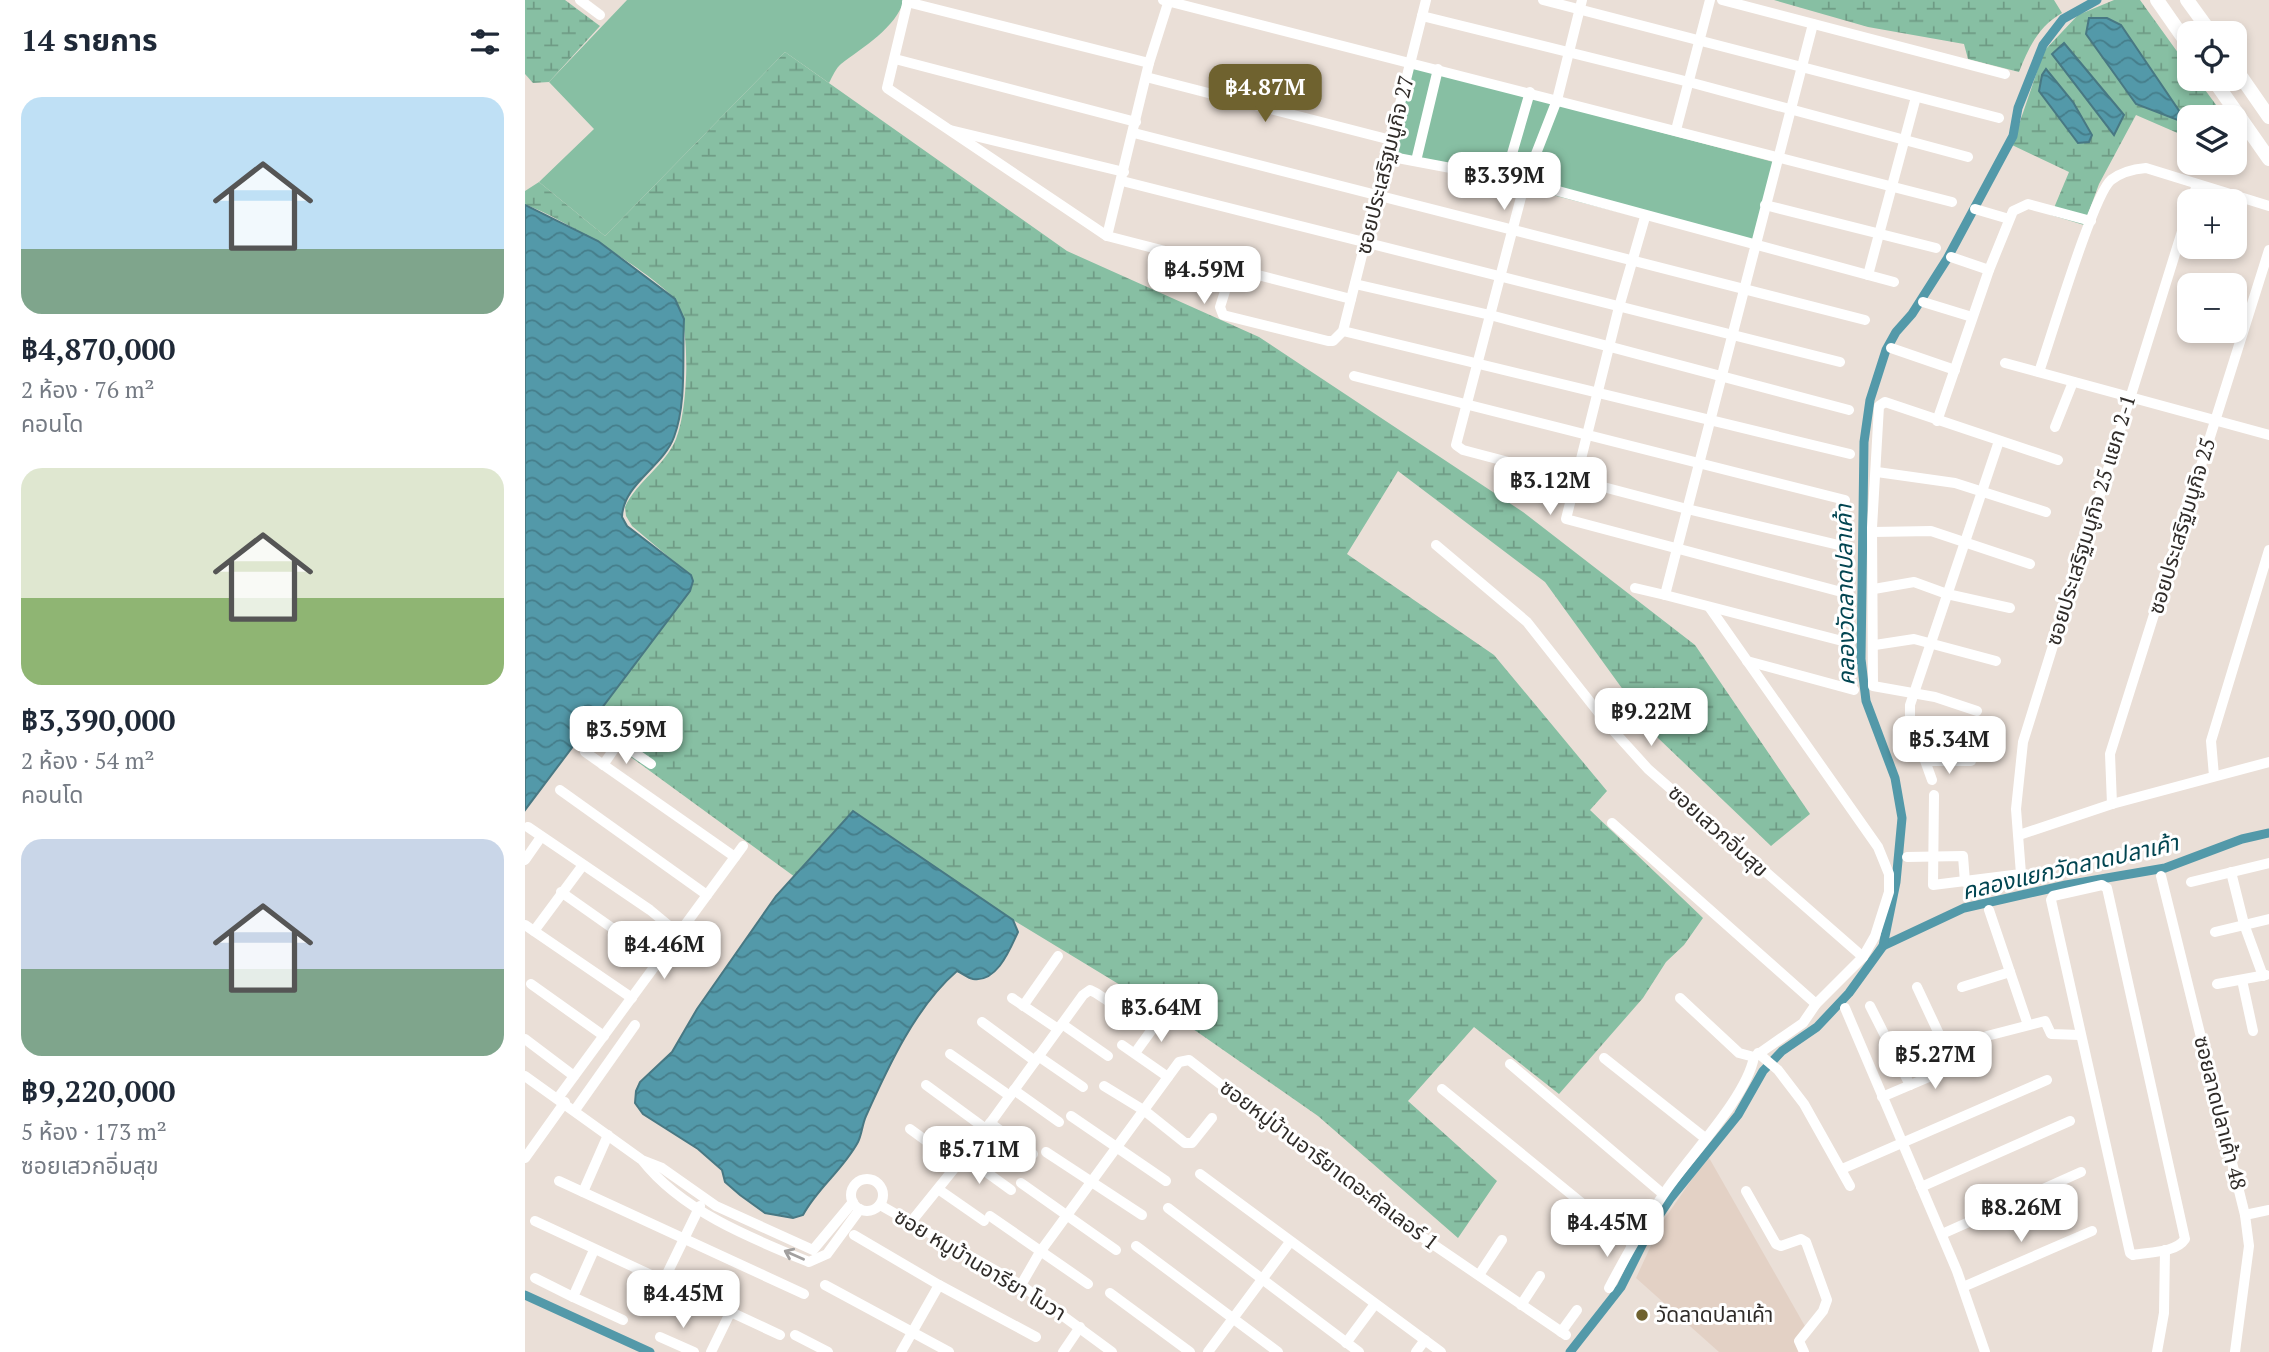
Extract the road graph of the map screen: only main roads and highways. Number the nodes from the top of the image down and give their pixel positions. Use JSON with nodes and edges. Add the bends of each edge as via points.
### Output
{"nodes":[{"id":1,"x":2157,"y":0,"type":"edge"},
{"id":2,"x":2187,"y":0,"type":"edge"},
{"id":3,"x":2202,"y":21,"type":"edge"},
{"id":4,"x":2177,"y":29,"type":"edge"},
{"id":5,"x":2247,"y":85,"type":"edge"},
{"id":6,"x":2221,"y":91,"type":"edge"},
{"id":7,"x":2269,"y":117,"type":"edge"},
{"id":8,"x":2269,"y":159,"type":"edge"}],
"edges":[{"from":1,"to":4,"type":"main road"},
{"from":2,"to":3,"type":"main road"},
{"from":5,"to":7,"type":"main road"},
{"from":6,"to":8,"type":"main road"}]}
